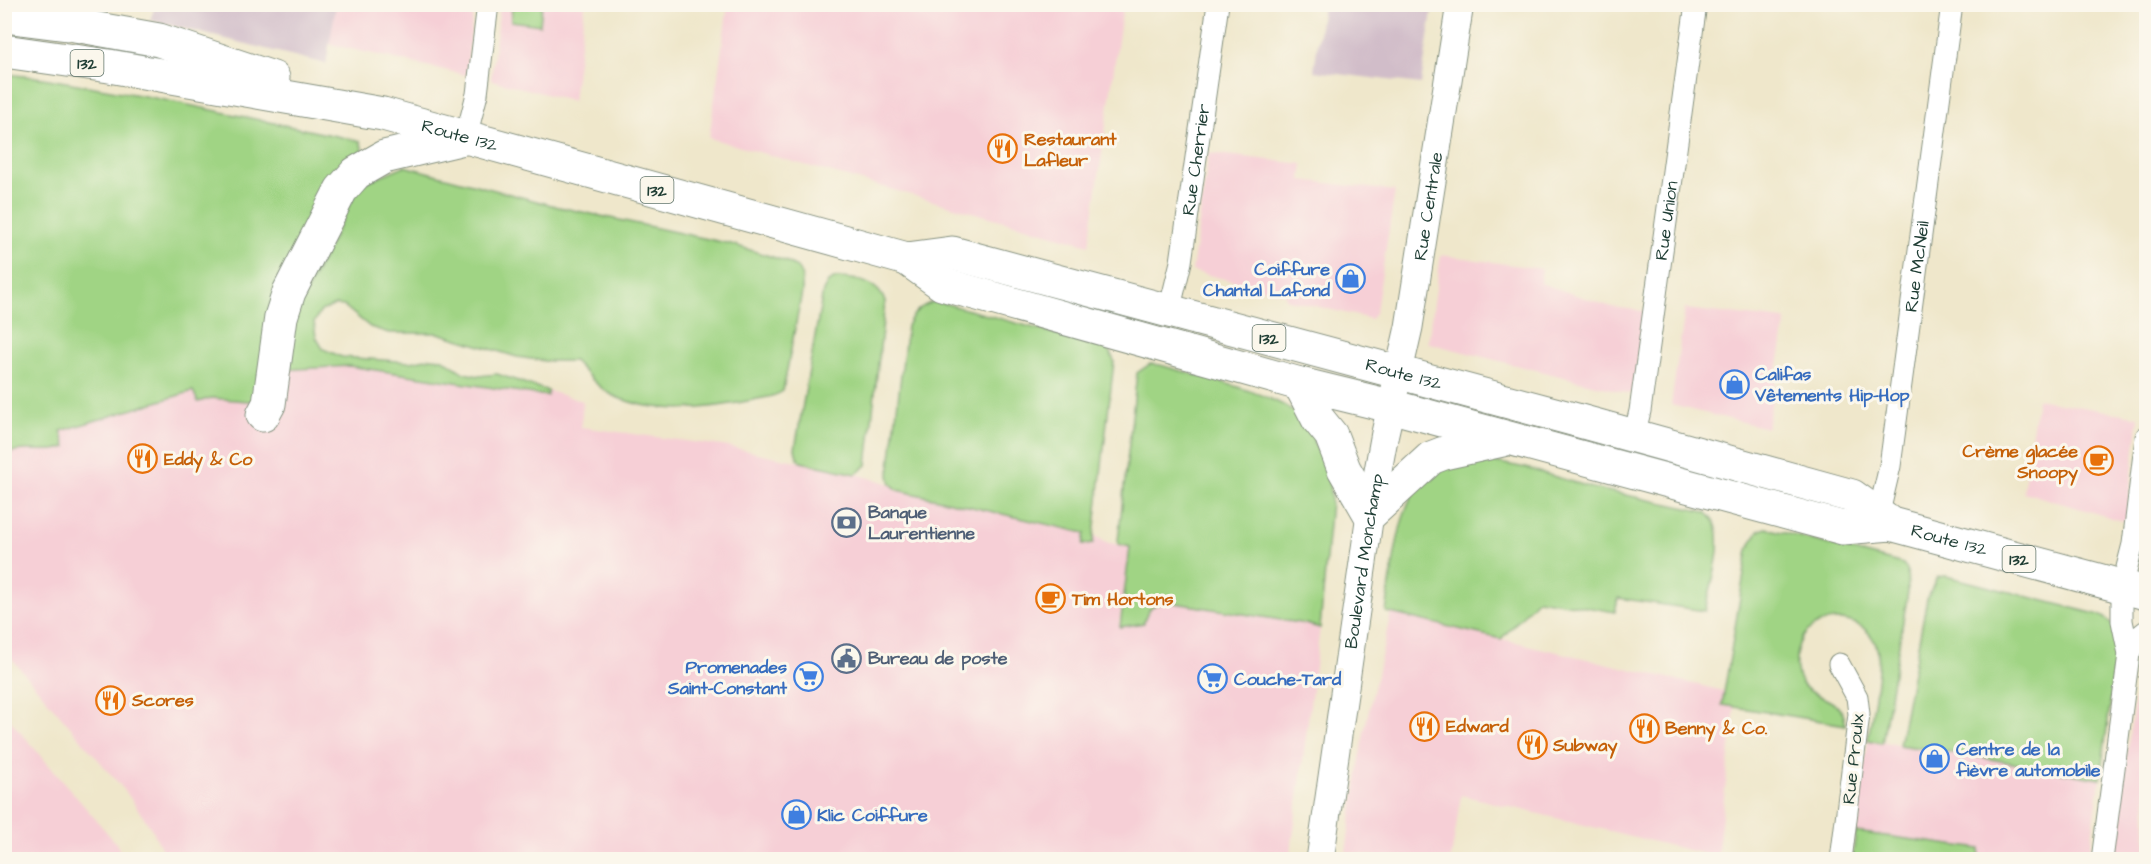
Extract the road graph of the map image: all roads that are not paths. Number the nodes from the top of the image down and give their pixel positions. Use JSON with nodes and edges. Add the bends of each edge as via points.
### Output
{"nodes":[{"id":1,"x":488,"y":4,"type":"edge"},
{"id":2,"x":1218,"y":4,"type":"edge"},
{"id":3,"x":1460,"y":4,"type":"edge"},
{"id":4,"x":1696,"y":4,"type":"edge"},
{"id":5,"x":1952,"y":4,"type":"edge"},
{"id":6,"x":4,"y":16,"type":"edge"},
{"id":7,"x":11,"y":55,"type":"edge"},
{"id":8,"x":383,"y":114,"type":"junction"},
{"id":9,"x":466,"y":138,"type":"junction"},
{"id":10,"x":907,"y":259,"type":"junction"},
{"id":11,"x":1169,"y":311,"type":"junction"},
{"id":12,"x":1398,"y":372,"type":"junction"},
{"id":13,"x":1300,"y":384,"type":"junction"},
{"id":14,"x":1390,"y":406,"type":"junction"},
{"id":15,"x":263,"y":415,"type":"dead end"},
{"id":16,"x":1634,"y":436,"type":"junction"},
{"id":17,"x":2146,"y":437,"type":"edge"},
{"id":18,"x":1508,"y":439,"type":"junction"},
{"id":19,"x":1370,"y":514,"type":"junction"},
{"id":20,"x":1882,"y":521,"type":"junction"},
{"id":21,"x":2134,"y":590,"type":"edge"},
{"id":22,"x":2146,"y":631,"type":"edge"},
{"id":23,"x":2129,"y":654,"type":"junction"},
{"id":24,"x":1839,"y":664,"type":"dead end"},
{"id":25,"x":1320,"y":860,"type":"edge"},
{"id":26,"x":1840,"y":860,"type":"edge"},
{"id":27,"x":2102,"y":860,"type":"edge"}],
"edges":[{"from":1,"to":9,"type":"street","via":[[477,94]]},
{"from":2,"to":11,"type":"street","name":"Rue Cherrier","via":[[1181,262]]},
{"from":3,"to":12,"type":"street","name":"Rue Centrale","via":[[1412,307]]},
{"from":4,"to":16,"type":"street","name":"Rue Union"},
{"from":5,"to":20,"type":"street","name":"Rue McNeil"},
{"from":6,"to":8,"type":"highway","number":"132","via":[[159,40]]},
{"from":7,"to":8,"type":"highway","name":"Route 132","number":"132","via":[[120,68]]},
{"from":8,"to":9,"type":"highway","name":"Route 132","number":"132"},
{"from":9,"to":10,"type":"highway","name":"Route 132","number":"132"},
{"from":9,"to":15,"type":"highway","via":[[373,162],[341,190],[283,308],[269,404]]},
{"from":10,"to":11,"type":"highway","name":"Route 132","number":"132","via":[[952,253]]},
{"from":10,"to":13,"type":"highway","name":"Route 132","number":"132","via":[[942,284]]},
{"from":11,"to":12,"type":"highway","name":"Route 132","number":"132"},
{"from":12,"to":14,"type":"street","name":"Rue Centrale"},
{"from":12,"to":16,"type":"highway","name":"Route 132","number":"132"},
{"from":13,"to":14,"type":"highway","name":"Route 132","number":"132"},
{"from":13,"to":19,"type":"highway","via":[[1334,440],[1344,469]]},
{"from":14,"to":18,"type":"highway","name":"Route 132","number":"132"},
{"from":14,"to":19,"type":"street","name":"Boulevard Monchamp"},
{"from":16,"to":20,"type":"highway","name":"Route 132","number":"132","via":[[1852,496]]},
{"from":17,"to":21,"type":"street","via":[[2133,540]]},
{"from":18,"to":19,"type":"highway","via":[[1431,458]]},
{"from":18,"to":20,"type":"highway","name":"Route 132","number":"132","via":[[1843,528]]},
{"from":19,"to":25,"type":"street","name":"Boulevard Monchamp"},
{"from":20,"to":21,"type":"highway","name":"Route 132","number":"132"},
{"from":21,"to":23,"type":"street","via":[[2122,621]]},
{"from":22,"to":23,"type":"street","via":[[2136,639]]},
{"from":23,"to":27,"type":"street"},
{"from":24,"to":26,"type":"street","name":"Rue Proulx","via":[[1857,697],[1859,714]]}]}
